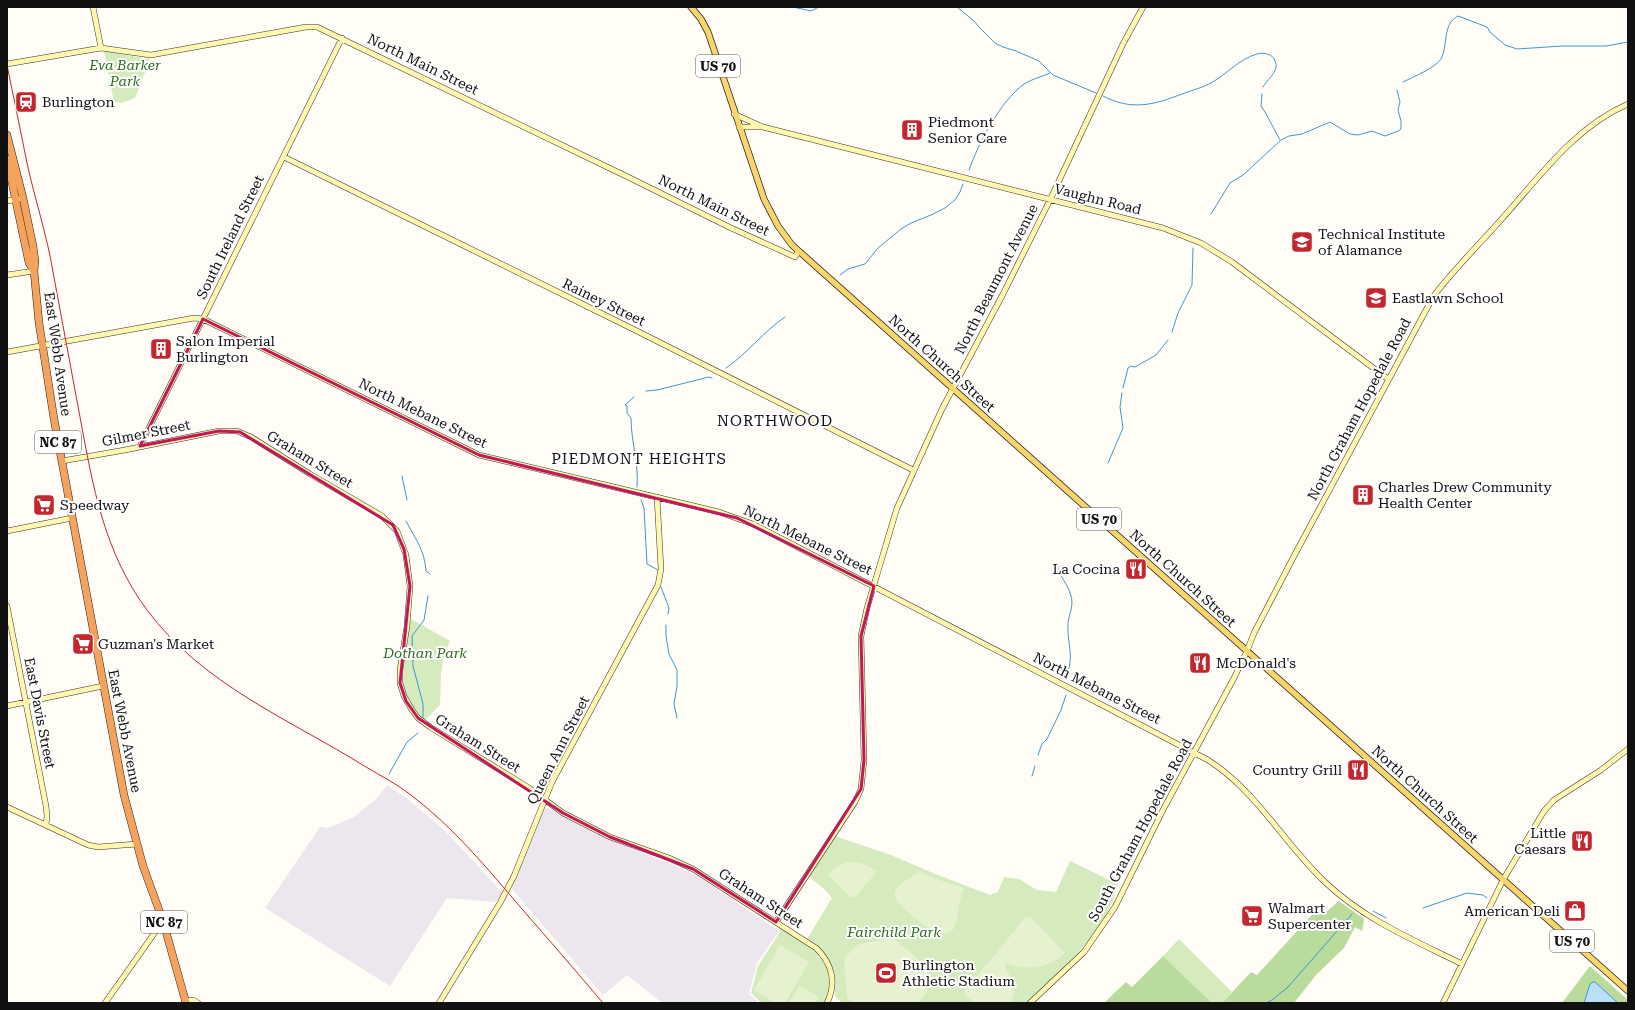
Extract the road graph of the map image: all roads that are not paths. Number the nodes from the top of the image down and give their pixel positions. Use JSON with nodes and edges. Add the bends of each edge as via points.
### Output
{"nodes":[{"id":1,"x":93,"y":7,"type":"edge"},
{"id":2,"x":691,"y":7,"type":"edge"},
{"id":3,"x":697,"y":7,"type":"edge"},
{"id":4,"x":1143,"y":7,"type":"edge"},
{"id":5,"x":701,"y":19,"type":"junction"},
{"id":6,"x":342,"y":38,"type":"junction"},
{"id":7,"x":101,"y":48,"type":"junction"},
{"id":8,"x":7,"y":64,"type":"edge"},
{"id":9,"x":1628,"y":104,"type":"edge"},
{"id":10,"x":734,"y":114,"type":"junction"},
{"id":11,"x":763,"y":127,"type":"junction"},
{"id":12,"x":739,"y":128,"type":"junction"},
{"id":13,"x":7,"y":134,"type":"edge"},
{"id":14,"x":284,"y":157,"type":"junction"},
{"id":15,"x":7,"y":159,"type":"edge"},
{"id":16,"x":20,"y":199,"type":"junction"},
{"id":17,"x":1050,"y":200,"type":"junction"},
{"id":18,"x":7,"y":201,"type":"edge"},
{"id":19,"x":799,"y":251,"type":"junction"},
{"id":20,"x":34,"y":271,"type":"junction"},
{"id":21,"x":7,"y":275,"type":"edge"},
{"id":22,"x":203,"y":319,"type":"junction"},
{"id":23,"x":43,"y":345,"type":"junction"},
{"id":24,"x":7,"y":352,"type":"edge"},
{"id":25,"x":1388,"y":379,"type":"junction"},
{"id":26,"x":953,"y":388,"type":"junction"},
{"id":27,"x":234,"y":430,"type":"joint"},
{"id":28,"x":140,"y":446,"type":"junction"},
{"id":29,"x":62,"y":461,"type":"junction"},
{"id":30,"x":913,"y":470,"type":"junction"},
{"id":31,"x":657,"y":497,"type":"junction"},
{"id":32,"x":72,"y":518,"type":"junction"},
{"id":33,"x":7,"y":531,"type":"edge"},
{"id":34,"x":874,"y":586,"type":"junction"},
{"id":35,"x":7,"y":606,"type":"edge"},
{"id":36,"x":1247,"y":652,"type":"junction"},
{"id":37,"x":103,"y":686,"type":"junction"},
{"id":38,"x":26,"y":703,"type":"junction"},
{"id":39,"x":7,"y":706,"type":"edge"},
{"id":40,"x":1628,"y":749,"type":"edge"},
{"id":41,"x":1195,"y":753,"type":"junction"},
{"id":42,"x":544,"y":800,"type":"junction"},
{"id":43,"x":7,"y":807,"type":"edge"},
{"id":44,"x":46,"y":825,"type":"junction"},
{"id":45,"x":137,"y":844,"type":"junction"},
{"id":46,"x":1503,"y":880,"type":"junction"},
{"id":47,"x":164,"y":921,"type":"junction"},
{"id":48,"x":776,"y":922,"type":"junction"},
{"id":49,"x":1462,"y":964,"type":"junction"},
{"id":50,"x":1628,"y":991,"type":"edge"},
{"id":51,"x":829,"y":1000,"type":"edge"},
{"id":52,"x":190,"y":1002,"type":"edge"},
{"id":53,"x":105,"y":1003,"type":"edge"},
{"id":54,"x":439,"y":1003,"type":"edge"},
{"id":55,"x":1030,"y":1003,"type":"edge"},
{"id":56,"x":1443,"y":1003,"type":"edge"}],
"edges":[{"from":1,"to":7,"type":"street"},
{"from":2,"to":5,"type":"main road","name":"North Church Street","number":"US 70"},
{"from":3,"to":5,"type":"main road","number":"US 70"},
{"from":4,"to":17,"type":"street","name":"North Beaumont Avenue","via":[[1119,51]]},
{"from":5,"to":10,"type":"main road","name":"North Church Street","number":"US 70","via":[[708,32]]},
{"from":6,"to":7,"type":"street","name":"North Main Street","via":[[314,26],[151,55]]},
{"from":6,"to":14,"type":"street","name":"South Ireland Street"},
{"from":6,"to":19,"type":"street","name":"North Main Street","via":[[729,227],[795,257]]},
{"from":7,"to":8,"type":"street","name":"North Main Street"},
{"from":9,"to":25,"type":"street","name":"North Graham Hopedale Road","via":[[1600,118],[1576,137],[1455,271],[1429,304]]},
{"from":10,"to":11,"type":"street","name":"Vaughn Road"},
{"from":10,"to":12,"type":"main road","name":"North Church Street","number":"US 70"},
{"from":11,"to":12,"type":"street","name":"Vaughn Road"},
{"from":11,"to":17,"type":"street","name":"Vaughn Road"},
{"from":12,"to":19,"type":"main road","name":"North Church Street","number":"US 70","via":[[767,206],[782,233]]},
{"from":13,"to":16,"type":"highway","name":"East Webb Avenue","number":"NC 87"},
{"from":14,"to":22,"type":"street","name":"South Ireland Street"},
{"from":14,"to":30,"type":"street","name":"Rainey Street"},
{"from":15,"to":16,"type":"highway","name":"East Webb Avenue","number":"NC 87"},
{"from":16,"to":18,"type":"street"},
{"from":16,"to":20,"type":"highway","name":"East Webb Avenue","number":"NC 87","via":[[29,263]]},
{"from":17,"to":25,"type":"street","name":"Vaughn Road","via":[[1163,228],[1211,248]]},
{"from":17,"to":26,"type":"street","name":"North Beaumont Avenue"},
{"from":19,"to":26,"type":"main road","name":"North Church Street","number":"US 70"},
{"from":20,"to":21,"type":"street"},
{"from":20,"to":23,"type":"highway","name":"East Webb Avenue","number":"NC 87"},
{"from":22,"to":23,"type":"street","name":"North Mebane Street","via":[[194,318]]},
{"from":22,"to":28,"type":"street","name":"South Ireland Street"},
{"from":22,"to":31,"type":"street","name":"North Mebane Street","via":[[479,455]]},
{"from":23,"to":24,"type":"street","name":"North Mebane Street"},
{"from":23,"to":29,"type":"highway","name":"East Webb Avenue","number":"NC 87"},
{"from":25,"to":36,"type":"street","name":"North Graham Hopedale Road","via":[[1254,633]]},
{"from":26,"to":30,"type":"street","name":"North Beaumont Avenue"},
{"from":26,"to":36,"type":"main road","name":"North Church Street","number":"US 70"},
{"from":27,"to":28,"type":"street","name":"Gilmer Street"},
{"from":27,"to":42,"type":"street","name":"Graham Street","via":[[251,437],[393,525],[404,549],[410,586],[400,674],[406,701],[424,723],[530,788]]},
{"from":28,"to":29,"type":"street","name":"Gilmer Street"},
{"from":29,"to":32,"type":"highway","name":"East Webb Avenue","number":"NC 87"},
{"from":30,"to":34,"type":"street","name":"North Beaumont Avenue","via":[[897,508]]},
{"from":31,"to":34,"type":"street","name":"North Mebane Street","via":[[745,521]]},
{"from":31,"to":42,"type":"street","name":"Queen Ann Street","via":[[660,578]]},
{"from":32,"to":33,"type":"street"},
{"from":32,"to":37,"type":"highway","name":"East Webb Avenue","number":"NC 87"},
{"from":34,"to":41,"type":"street","name":"North Mebane Street"},
{"from":34,"to":48,"type":"street","name":"North Beaumont Avenue","via":[[861,636],[864,760],[861,789]]},
{"from":35,"to":38,"type":"street","name":"East Davis Street"},
{"from":36,"to":41,"type":"street","name":"South Graham Hopedale Road"},
{"from":36,"to":46,"type":"main road","name":"North Church Street","number":"US 70"},
{"from":37,"to":38,"type":"street"},
{"from":37,"to":45,"type":"highway","name":"East Webb Avenue","number":"NC 87","via":[[124,795]]},
{"from":38,"to":39,"type":"street"},
{"from":38,"to":44,"type":"street","name":"East Davis Street","via":[[48,816]]},
{"from":40,"to":46,"type":"street","via":[[1549,805]]},
{"from":41,"to":49,"type":"street","name":"North Mebane Street","via":[[1220,768],[1250,794],[1314,871],[1346,900],[1384,926]]},
{"from":41,"to":55,"type":"street","name":"South Graham Hopedale Road","via":[[1101,929],[1084,952]]},
{"from":42,"to":48,"type":"street","name":"Graham Street","via":[[569,817],[610,837],[693,869]]},
{"from":42,"to":54,"type":"street","name":"Queen Ann Street","via":[[514,876]]},
{"from":43,"to":44,"type":"street"},
{"from":44,"to":45,"type":"street","via":[[94,847]]},
{"from":45,"to":47,"type":"highway","name":"East Webb Avenue","number":"NC 87"},
{"from":46,"to":49,"type":"street"},
{"from":46,"to":50,"type":"main road","name":"North Church Street","number":"US 70"},
{"from":47,"to":52,"type":"highway","name":"East Webb Avenue","number":"NC 87"},
{"from":47,"to":53,"type":"street"},
{"from":48,"to":51,"type":"street","name":"Graham Street","via":[[824,956],[832,973],[833,984]]},
{"from":49,"to":56,"type":"street"}]}
